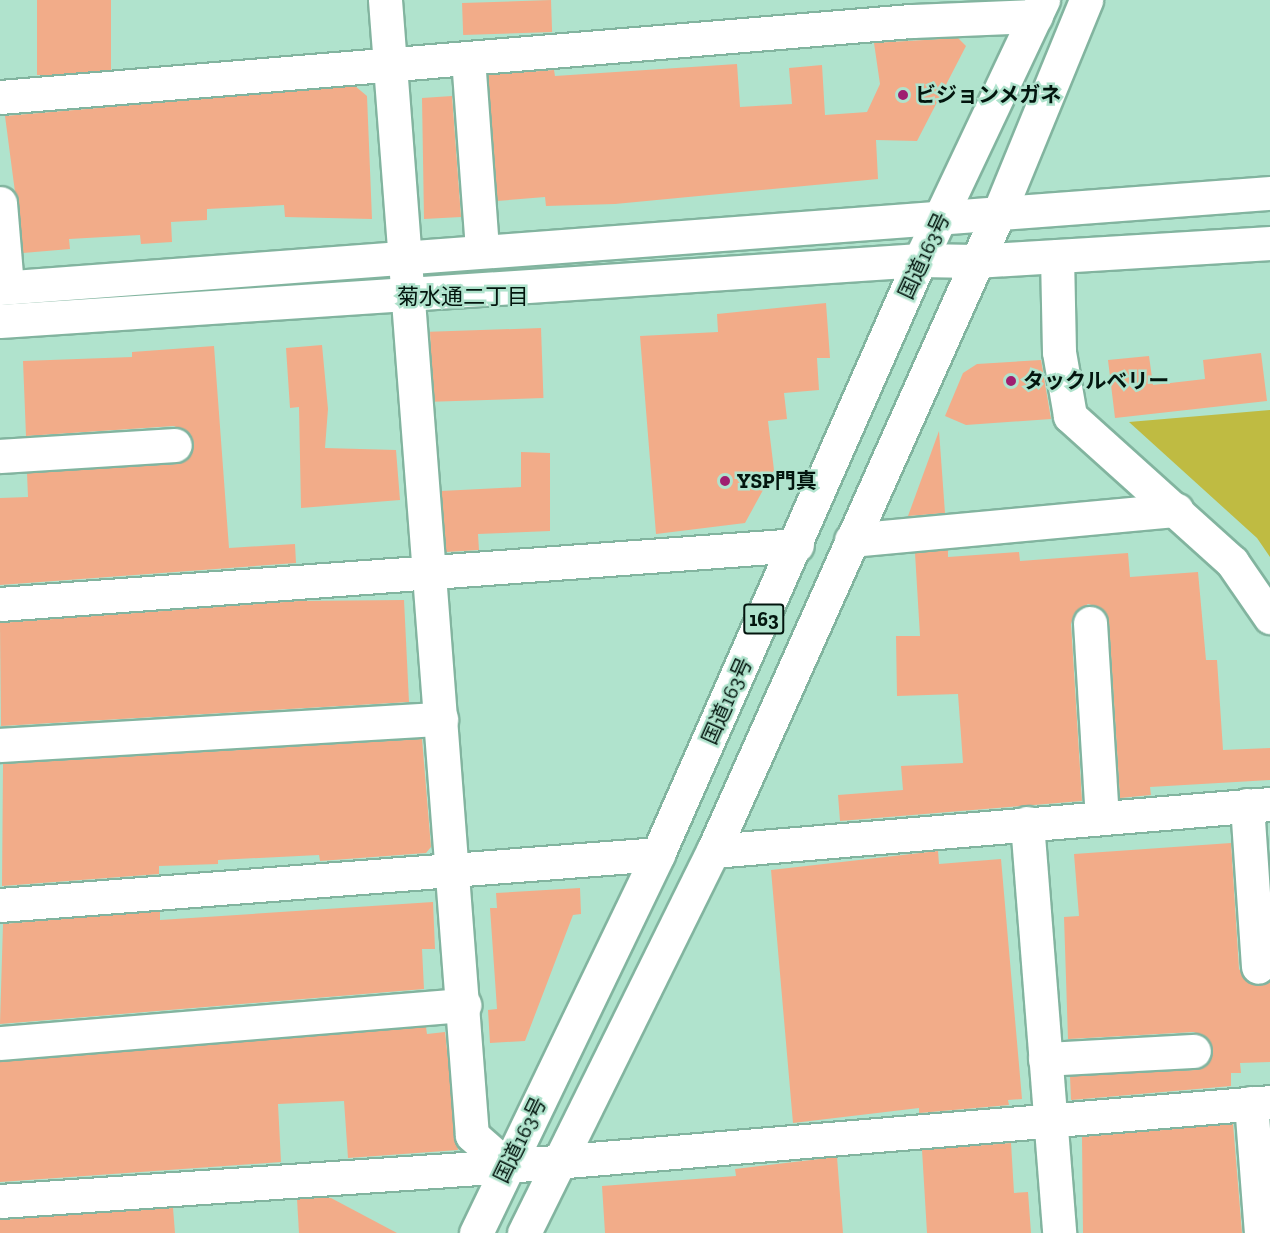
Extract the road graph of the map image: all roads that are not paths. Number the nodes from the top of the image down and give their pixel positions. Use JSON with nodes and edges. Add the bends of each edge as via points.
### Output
{"nodes":[{"id":1,"x":386,"y":0,"type":"edge"},
{"id":2,"x":1086,"y":0,"type":"edge"},
{"id":3,"x":1040,"y":8,"type":"edge"},
{"id":4,"x":468,"y":58,"type":"junction"},
{"id":5,"x":390,"y":64,"type":"junction"},
{"id":6,"x":0,"y":97,"type":"edge"},
{"id":7,"x":1270,"y":193,"type":"edge"},
{"id":8,"x":0,"y":203,"type":"edge"},
{"id":9,"x":1000,"y":210,"type":"junction"},
{"id":10,"x":941,"y":219,"type":"junction"},
{"id":11,"x":1270,"y":243,"type":"edge"},
{"id":12,"x":482,"y":250,"type":"junction"},
{"id":13,"x":403,"y":256,"type":"junction"},
{"id":14,"x":1057,"y":256,"type":"junction"},
{"id":15,"x":920,"y":260,"type":"junction"},
{"id":16,"x":975,"y":261,"type":"junction"},
{"id":17,"x":3,"y":287,"type":"edge"},
{"id":18,"x":405,"y":296,"type":"junction"},
{"id":19,"x":0,"y":321,"type":"edge"},
{"id":20,"x":175,"y":445,"type":"dead end"},
{"id":21,"x":0,"y":456,"type":"edge"},
{"id":22,"x":1177,"y":510,"type":"junction"},
{"id":23,"x":851,"y":540,"type":"junction"},
{"id":24,"x":797,"y":545,"type":"junction"},
{"id":25,"x":429,"y":574,"type":"junction"},
{"id":26,"x":0,"y":604,"type":"edge"},
{"id":27,"x":1270,"y":617,"type":"edge"},
{"id":28,"x":1090,"y":623,"type":"dead end"},
{"id":29,"x":441,"y":719,"type":"junction"},
{"id":30,"x":0,"y":745,"type":"edge"},
{"id":31,"x":1259,"y":804,"type":"edge"},
{"id":32,"x":1102,"y":817,"type":"junction"},
{"id":33,"x":1027,"y":823,"type":"junction"},
{"id":34,"x":713,"y":851,"type":"junction"},
{"id":35,"x":658,"y":854,"type":"junction"},
{"id":36,"x":452,"y":869,"type":"junction"},
{"id":37,"x":0,"y":905,"type":"edge"},
{"id":38,"x":1258,"y":968,"type":"dead end"},
{"id":39,"x":464,"y":1005,"type":"junction"},
{"id":40,"x":0,"y":1043,"type":"edge"},
{"id":41,"x":1194,"y":1051,"type":"dead end"},
{"id":42,"x":1046,"y":1059,"type":"junction"},
{"id":43,"x":1261,"y":1103,"type":"edge"},
{"id":44,"x":1050,"y":1118,"type":"junction"},
{"id":45,"x":562,"y":1160,"type":"junction"},
{"id":46,"x":507,"y":1166,"type":"junction"},
{"id":47,"x":0,"y":1201,"type":"edge"},
{"id":48,"x":476,"y":1233,"type":"edge"},
{"id":49,"x":524,"y":1233,"type":"edge"},
{"id":50,"x":1059,"y":1233,"type":"edge"},
{"id":51,"x":1261,"y":1233,"type":"edge"}],
"edges":[{"from":1,"to":5,"type":"main road"},
{"from":2,"to":9,"type":"main road","number":"163"},
{"from":3,"to":4,"type":"main road"},
{"from":3,"to":10,"type":"main road","name":"国道163号","number":"163"},
{"from":4,"to":5,"type":"main road"},
{"from":4,"to":12,"type":"main road"},
{"from":5,"to":6,"type":"main road"},
{"from":5,"to":13,"type":"main road"},
{"from":7,"to":9,"type":"main road"},
{"from":8,"to":17,"type":"main road"},
{"from":9,"to":10,"type":"main road"},
{"from":9,"to":16,"type":"main road","number":"163"},
{"from":10,"to":12,"type":"main road"},
{"from":10,"to":15,"type":"main road","name":"国道163号","number":"163"},
{"from":11,"to":14,"type":"main road"},
{"from":12,"to":13,"type":"main road"},
{"from":13,"to":17,"type":"main road"},
{"from":13,"to":18,"type":"main road"},
{"from":14,"to":16,"type":"main road"},
{"from":14,"to":22,"type":"main road","via":[[1059,352],[1070,416],[1118,464]]},
{"from":15,"to":16,"type":"main road"},
{"from":15,"to":18,"type":"main road"},
{"from":15,"to":24,"type":"main road","name":"国道163号","number":"163"},
{"from":16,"to":23,"type":"main road","number":"163"},
{"from":18,"to":19,"type":"main road"},
{"from":18,"to":25,"type":"main road"},
{"from":20,"to":21,"type":"main road"},
{"from":22,"to":23,"type":"main road"},
{"from":22,"to":27,"type":"main road","via":[[1232,562]]},
{"from":23,"to":34,"type":"main road","number":"163"},
{"from":24,"to":25,"type":"main road"},
{"from":24,"to":35,"type":"main road","name":"国道163号","number":"163"},
{"from":25,"to":26,"type":"main road"},
{"from":25,"to":29,"type":"main road"},
{"from":28,"to":32,"type":"main road"},
{"from":29,"to":30,"type":"main road"},
{"from":29,"to":36,"type":"main road"},
{"from":31,"to":32,"type":"main road"},
{"from":31,"to":38,"type":"main road"},
{"from":32,"to":33,"type":"main road"},
{"from":33,"to":34,"type":"main road"},
{"from":33,"to":42,"type":"main road"},
{"from":34,"to":45,"type":"main road","number":"163"},
{"from":35,"to":36,"type":"main road"},
{"from":35,"to":46,"type":"main road","name":"国道163号","number":"163"},
{"from":36,"to":37,"type":"main road"},
{"from":36,"to":39,"type":"main road"},
{"from":39,"to":40,"type":"main road"},
{"from":39,"to":46,"type":"main road","via":[[472,1136]]},
{"from":41,"to":42,"type":"main road"},
{"from":42,"to":44,"type":"main road"},
{"from":43,"to":44,"type":"main road"},
{"from":43,"to":51,"type":"main road"},
{"from":44,"to":45,"type":"main road"},
{"from":44,"to":50,"type":"main road"},
{"from":45,"to":46,"type":"main road"},
{"from":45,"to":49,"type":"main road","number":"163"},
{"from":46,"to":47,"type":"main road"},
{"from":46,"to":48,"type":"main road","name":"国道163号","number":"163"}]}
